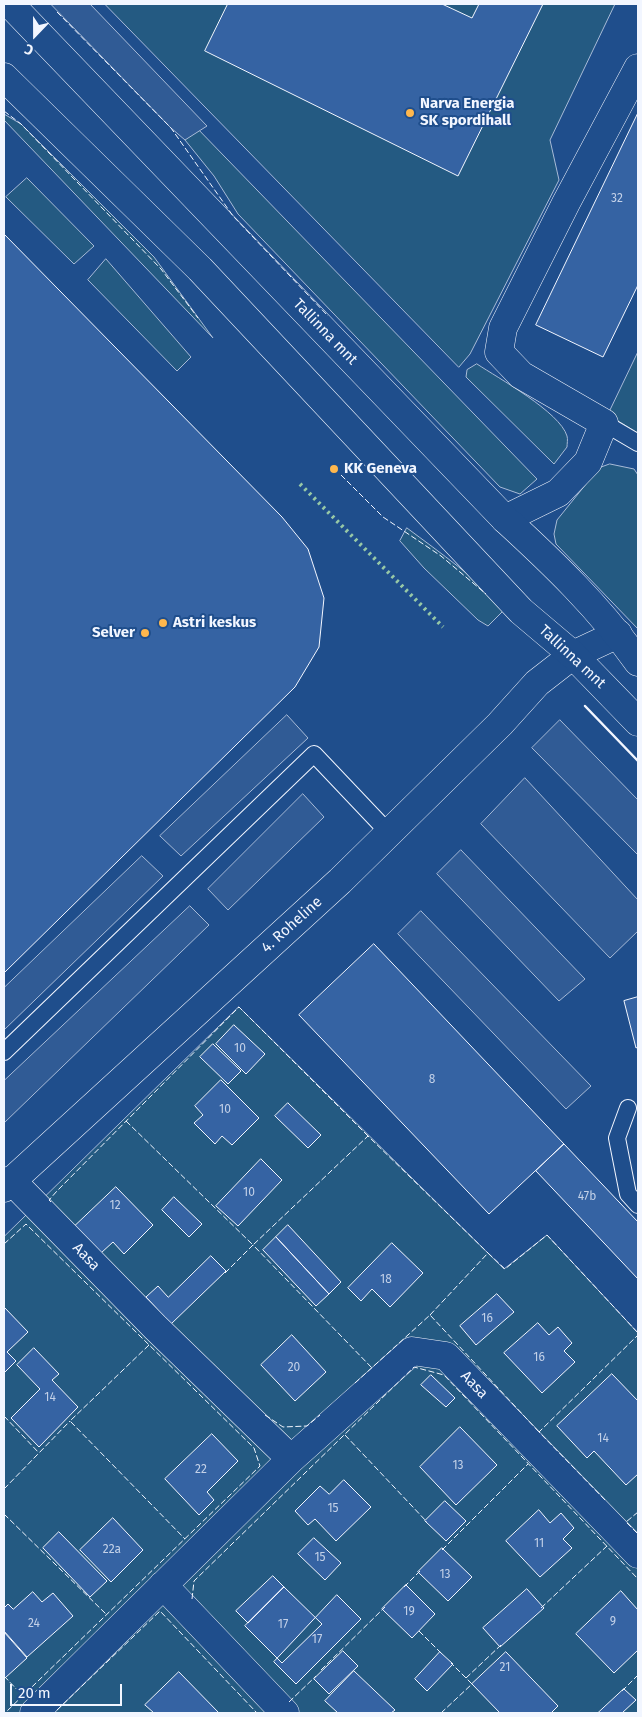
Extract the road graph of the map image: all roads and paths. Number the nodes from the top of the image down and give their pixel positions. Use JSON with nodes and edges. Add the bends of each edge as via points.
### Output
{"nodes":[{"id":1,"x":10,"y":4,"type":"edge"},
{"id":2,"x":638,"y":68,"type":"edge"},
{"id":3,"x":4,"y":76,"type":"edge"},
{"id":4,"x":604,"y":423,"type":"junction"},
{"id":5,"x":638,"y":443,"type":"edge"},
{"id":6,"x":504,"y":519,"type":"junction"},
{"id":7,"x":618,"y":634,"type":"junction"},
{"id":8,"x":573,"y":655,"type":"junction"},
{"id":9,"x":638,"y":662,"type":"edge"},
{"id":10,"x":638,"y":722,"type":"edge"},
{"id":11,"x":385,"y":836,"type":"junction"},
{"id":12,"x":4,"y":1052,"type":"edge"},
{"id":13,"x":628,"y":1108,"type":"dead end"},
{"id":14,"x":7,"y":1184,"type":"edge"},
{"id":15,"x":638,"y":1205,"type":"edge"},
{"id":16,"x":291,"y":1459,"type":"junction"},
{"id":17,"x":638,"y":1554,"type":"edge"},
{"id":18,"x":163,"y":1585,"type":"junction"},
{"id":19,"x":34,"y":1713,"type":"edge"},
{"id":20,"x":285,"y":1713,"type":"edge"}],
"edges":[{"from":1,"to":6,"type":"main road","name":"Tallinna mnt"},
{"from":2,"to":4,"type":"main road","via":[[503,328],[500,352],[521,374]]},
{"from":3,"to":8,"type":"main road","name":"Tallinna mnt","via":[[200,269],[521,611]]},
{"from":4,"to":5,"type":"lane"},
{"from":4,"to":6,"type":"main road","via":[[588,462],[558,493]]},
{"from":6,"to":7,"type":"main road","name":"Tallinna mnt","via":[[563,573]]},
{"from":7,"to":8,"type":"main road","name":"4. Roheline"},
{"from":7,"to":9,"type":"main road","name":"Tallinna mnt"},
{"from":8,"to":10,"type":"main road","name":"Tallinna mnt"},
{"from":8,"to":11,"type":"main road","name":"4. Roheline","via":[[537,683],[431,794]]},
{"from":11,"to":12,"type":"lane","via":[[314,754]]},
{"from":11,"to":14,"type":"main road","name":"4. Roheline","via":[[340,881]]},
{"from":13,"to":15,"type":"lane","via":[[617,1138],[628,1194]]},
{"from":14,"to":16,"type":"main road","name":"Aasa"},
{"from":16,"to":17,"type":"main road","name":"Aasa","via":[[412,1351],[446,1356]]},
{"from":16,"to":18,"type":"main road","name":"Aasa"},
{"from":18,"to":19,"type":"main road","name":"Aasa"},
{"from":18,"to":20,"type":"main road"}]}
